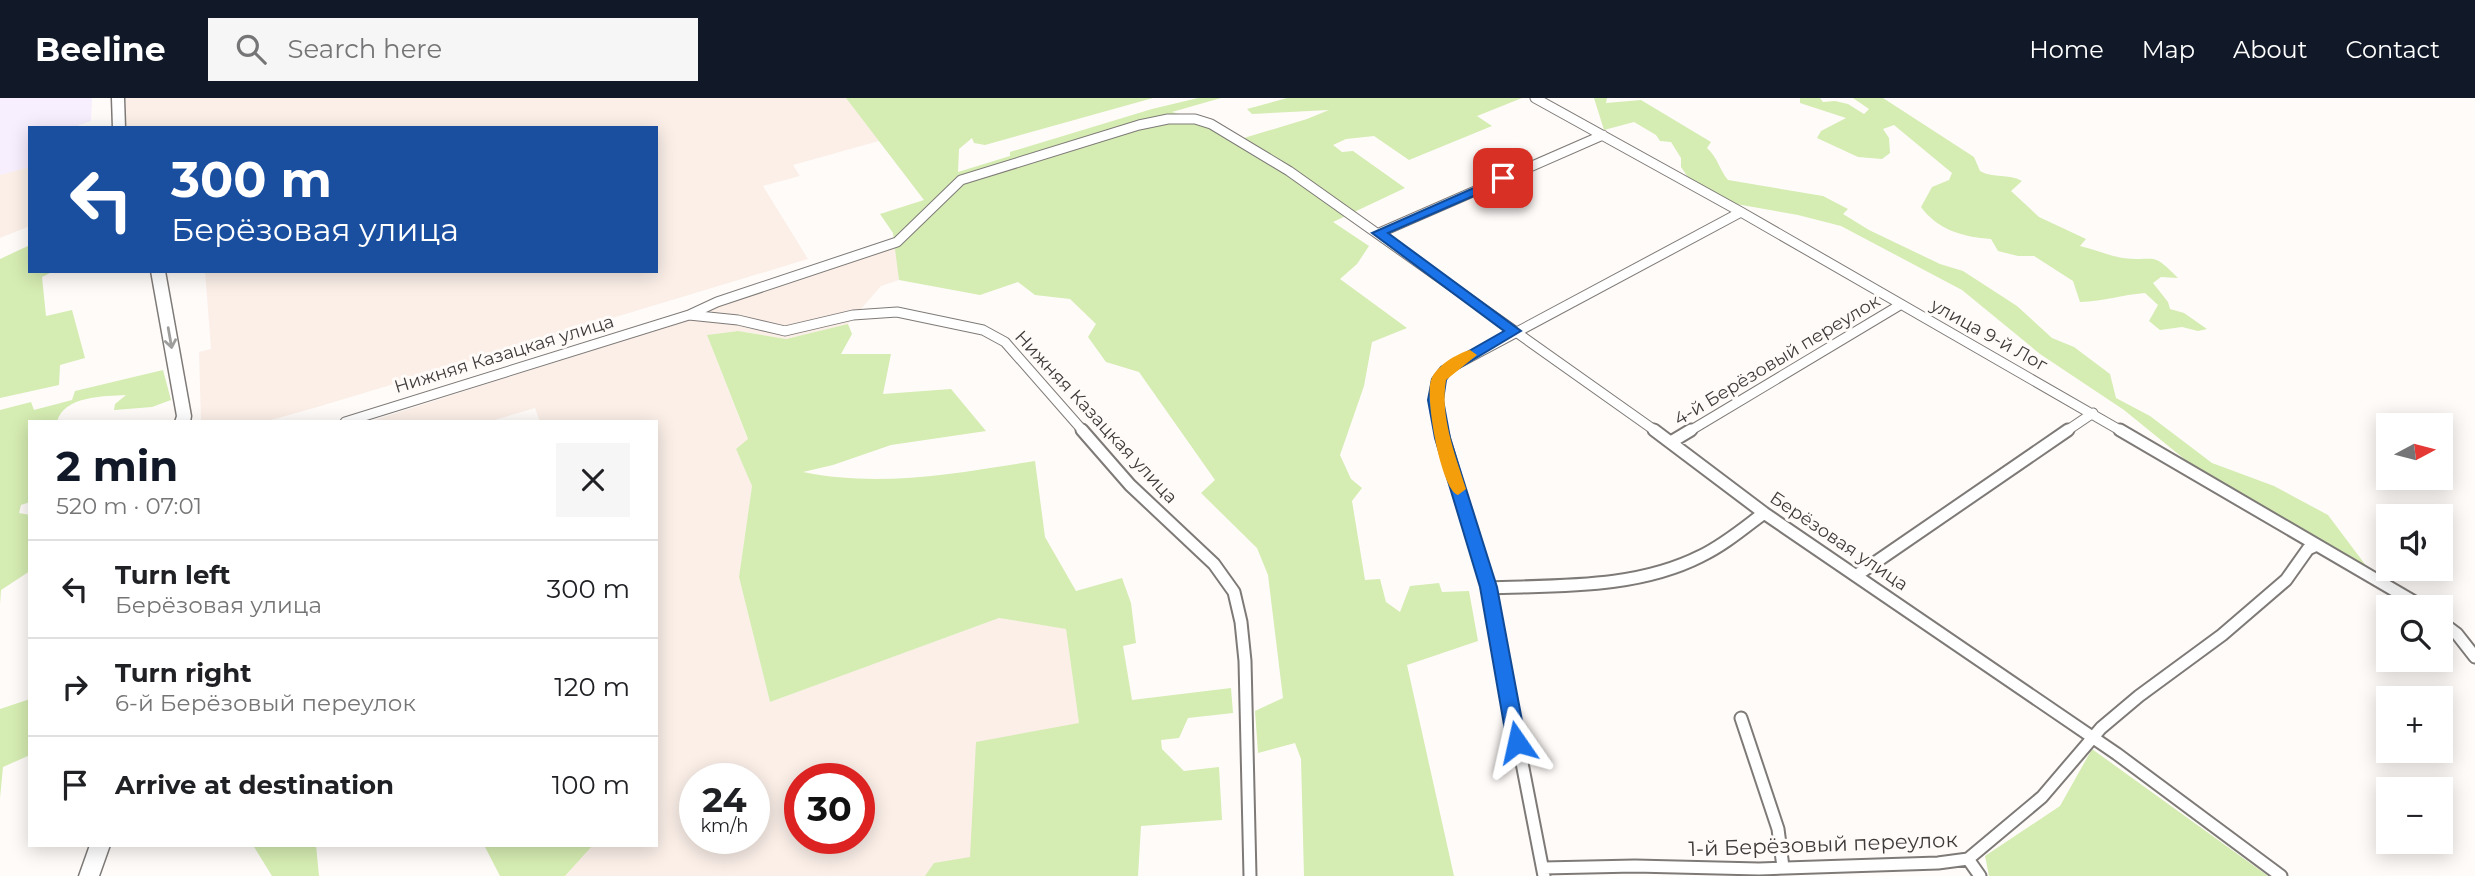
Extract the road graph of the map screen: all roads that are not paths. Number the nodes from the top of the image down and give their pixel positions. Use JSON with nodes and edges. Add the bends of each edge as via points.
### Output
{"nodes":[{"id":1,"x":118,"y":98,"type":"edge"},
{"id":2,"x":1535,"y":98,"type":"edge"},
{"id":3,"x":119,"y":126,"type":"edge"},
{"id":4,"x":1603,"y":135,"type":"junction"},
{"id":5,"x":1741,"y":212,"type":"junction"},
{"id":6,"x":1379,"y":233,"type":"junction"},
{"id":7,"x":158,"y":273,"type":"edge"},
{"id":8,"x":1900,"y":305,"type":"junction"},
{"id":9,"x":689,"y":315,"type":"junction"},
{"id":10,"x":1514,"y":331,"type":"junction"},
{"id":11,"x":2093,"y":413,"type":"junction"},
{"id":12,"x":183,"y":420,"type":"edge"},
{"id":13,"x":351,"y":420,"type":"edge"},
{"id":14,"x":1671,"y":442,"type":"junction"},
{"id":15,"x":1764,"y":513,"type":"junction"},
{"id":16,"x":2317,"y":545,"type":"junction"},
{"id":17,"x":1857,"y":575,"type":"junction"},
{"id":18,"x":1488,"y":587,"type":"junction"},
{"id":19,"x":2406,"y":595,"type":"edge"},
{"id":20,"x":2453,"y":631,"type":"edge"},
{"id":21,"x":2475,"y":657,"type":"edge"},
{"id":22,"x":1741,"y":718,"type":"dead end"},
{"id":23,"x":2093,"y":737,"type":"junction"},
{"id":24,"x":99,"y":847,"type":"edge"},
{"id":25,"x":1968,"y":859,"type":"junction"},
{"id":26,"x":1783,"y":867,"type":"junction"},
{"id":27,"x":1543,"y":872,"type":"edge"},
{"id":28,"x":89,"y":876,"type":"edge"},
{"id":29,"x":1250,"y":876,"type":"edge"},
{"id":30,"x":1980,"y":876,"type":"edge"},
{"id":31,"x":2281,"y":876,"type":"edge"}],
"edges":[{"from":1,"to":3,"type":"street"},
{"from":2,"to":4,"type":"street","name":"улица 9-й Лог"},
{"from":4,"to":5,"type":"street","name":"улица 9-й Лог"},
{"from":4,"to":6,"type":"street"},
{"from":5,"to":8,"type":"street","name":"улица 9-й Лог"},
{"from":5,"to":10,"type":"street"},
{"from":6,"to":9,"type":"street","name":"Берёзовая улица","via":[[1210,124],[1168,119],[961,180],[918,228],[897,242]]},
{"from":6,"to":10,"type":"street","name":"Берёзовая улица"},
{"from":7,"to":12,"type":"street","one_way":true},
{"from":8,"to":11,"type":"street","name":"улица 9-й Лог"},
{"from":8,"to":14,"type":"street","name":"4-й Берёзовый переулок"},
{"from":9,"to":13,"type":"street","name":"Нижняя Казацкая улица"},
{"from":9,"to":29,"type":"street","name":"Нижняя Казацкая улица","via":[[785,331],[853,315],[898,312],[984,330],[1005,342],[1130,485],[1214,564],[1234,593],[1245,661]]},
{"from":10,"to":14,"type":"street","name":"Берёзовая улица"},
{"from":10,"to":18,"type":"street","via":[[1446,370],[1435,400]]},
{"from":11,"to":16,"type":"street","name":"улица 9-й Лог"},
{"from":11,"to":17,"type":"street"},
{"from":14,"to":15,"type":"street","name":"Берёзовая улица"},
{"from":15,"to":17,"type":"street","name":"Берёзовая улица"},
{"from":15,"to":18,"type":"street","via":[[1700,556],[1665,570],[1623,580]]},
{"from":16,"to":19,"type":"street","name":"улица 9-й Лог"},
{"from":16,"to":23,"type":"street","name":"1-й Берёзовый переулок","via":[[2286,580],[2222,635],[2138,696]]},
{"from":17,"to":23,"type":"street","name":"Берёзовая улица"},
{"from":18,"to":27,"type":"street"},
{"from":20,"to":21,"type":"street"},
{"from":22,"to":26,"type":"street","via":[[1778,830]]},
{"from":23,"to":25,"type":"street","name":"1-й Берёзовый переулок","via":[[2042,797]]},
{"from":23,"to":31,"type":"street","name":"Берёзовая улица"},
{"from":24,"to":28,"type":"street"},
{"from":25,"to":26,"type":"street","name":"1-й Берёзовый переулок"},
{"from":25,"to":30,"type":"street"},
{"from":26,"to":27,"type":"street","name":"1-й Берёзовый переулок"}]}
